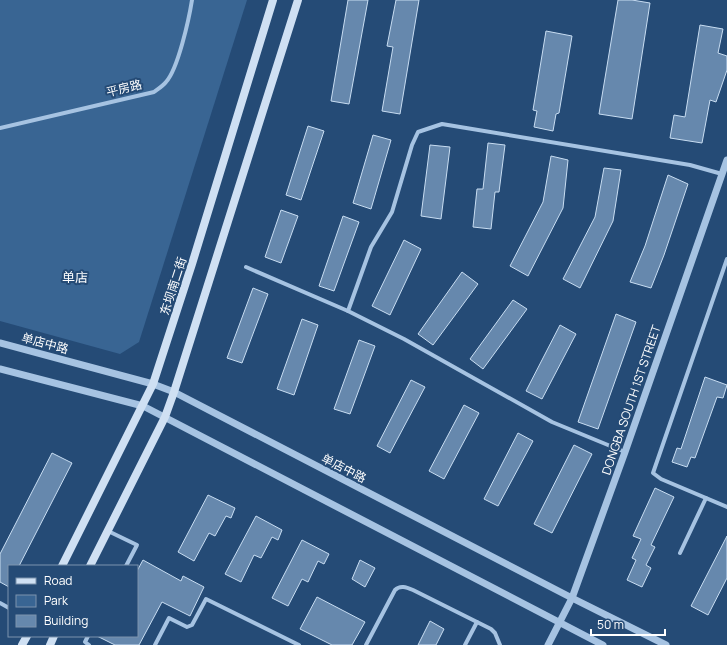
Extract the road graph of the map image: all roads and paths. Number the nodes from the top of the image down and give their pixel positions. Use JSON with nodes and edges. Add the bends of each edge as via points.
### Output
{"nodes":[{"id":1,"x":192,"y":0,"type":"edge"},
{"id":2,"x":273,"y":0,"type":"edge"},
{"id":3,"x":298,"y":0,"type":"edge"},
{"id":4,"x":0,"y":128,"type":"edge"},
{"id":5,"x":727,"y":160,"type":"edge"},
{"id":6,"x":722,"y":174,"type":"junction"},
{"id":7,"x":727,"y":259,"type":"edge"},
{"id":8,"x":246,"y":267,"type":"dead end"},
{"id":9,"x":348,"y":311,"type":"junction"},
{"id":10,"x":0,"y":343,"type":"edge"},
{"id":11,"x":0,"y":369,"type":"edge"},
{"id":12,"x":153,"y":384,"type":"junction"},
{"id":13,"x":174,"y":392,"type":"junction"},
{"id":14,"x":143,"y":406,"type":"junction"},
{"id":15,"x":165,"y":417,"type":"junction"},
{"id":16,"x":625,"y":452,"type":"junction"},
{"id":17,"x":706,"y":498,"type":"junction"},
{"id":18,"x":727,"y":507,"type":"edge"},
{"id":19,"x":107,"y":531,"type":"junction"},
{"id":20,"x":680,"y":553,"type":"dead end"},
{"id":21,"x":63,"y":565,"type":"edge"},
{"id":22,"x":90,"y":565,"type":"edge"},
{"id":23,"x":127,"y":565,"type":"edge"},
{"id":24,"x":572,"y":598,"type":"junction"},
{"id":25,"x":477,"y":622,"type":"junction"},
{"id":26,"x":559,"y":623,"type":"junction"},
{"id":27,"x":84,"y":644,"type":"edge"},
{"id":28,"x":90,"y":645,"type":"edge"},
{"id":29,"x":155,"y":645,"type":"edge"},
{"id":30,"x":299,"y":645,"type":"edge"},
{"id":31,"x":366,"y":645,"type":"edge"},
{"id":32,"x":465,"y":645,"type":"edge"},
{"id":33,"x":500,"y":645,"type":"edge"},
{"id":34,"x":548,"y":645,"type":"edge"},
{"id":35,"x":603,"y":645,"type":"edge"},
{"id":36,"x":666,"y":645,"type":"edge"}],
"edges":[{"from":1,"to":4,"type":"street","name":"平房路","via":[[172,73],[154,92]]},
{"from":2,"to":12,"type":"main road","name":"东坝南二街"},
{"from":3,"to":13,"type":"main road"},
{"from":5,"to":6,"type":"street","name":"DONGBA SOUTH 1ST STREET"},
{"from":6,"to":9,"type":"street","via":[[690,165],[442,124],[418,132],[392,212],[371,248]]},
{"from":6,"to":16,"type":"street","name":"DONGBA SOUTH 1ST STREET"},
{"from":7,"to":17,"type":"street","via":[[652,473]]},
{"from":8,"to":9,"type":"street"},
{"from":9,"to":16,"type":"street","via":[[404,339],[552,422]]},
{"from":10,"to":12,"type":"street","name":"单店中路"},
{"from":11,"to":14,"type":"street"},
{"from":12,"to":13,"type":"street","name":"单店中路"},
{"from":12,"to":14,"type":"main road","name":"东坝南二街"},
{"from":13,"to":15,"type":"main road"},
{"from":13,"to":24,"type":"street","name":"单店中路"},
{"from":14,"to":15,"type":"street"},
{"from":14,"to":21,"type":"main road","name":"东坝南二街"},
{"from":15,"to":19,"type":"main road"},
{"from":15,"to":26,"type":"street"},
{"from":16,"to":24,"type":"street","name":"DONGBA SOUTH 1ST STREET"},
{"from":17,"to":18,"type":"street"},
{"from":17,"to":20,"type":"street"},
{"from":19,"to":22,"type":"main road"},
{"from":19,"to":23,"type":"street","via":[[137,545]]},
{"from":24,"to":26,"type":"street","name":"DONGBA SOUTH 1ST STREET"},
{"from":24,"to":36,"type":"street","name":"单店中路"},
{"from":25,"to":31,"type":"street","via":[[413,590],[398,587]]},
{"from":25,"to":32,"type":"street"},
{"from":25,"to":33,"type":"street","via":[[495,633]]},
{"from":26,"to":34,"type":"street","name":"DONGBA SOUTH 1ST STREET"},
{"from":26,"to":35,"type":"street"},
{"from":27,"to":28,"type":"street"},
{"from":29,"to":30,"type":"street","via":[[169,618],[187,627],[192,625],[206,599]]}]}
